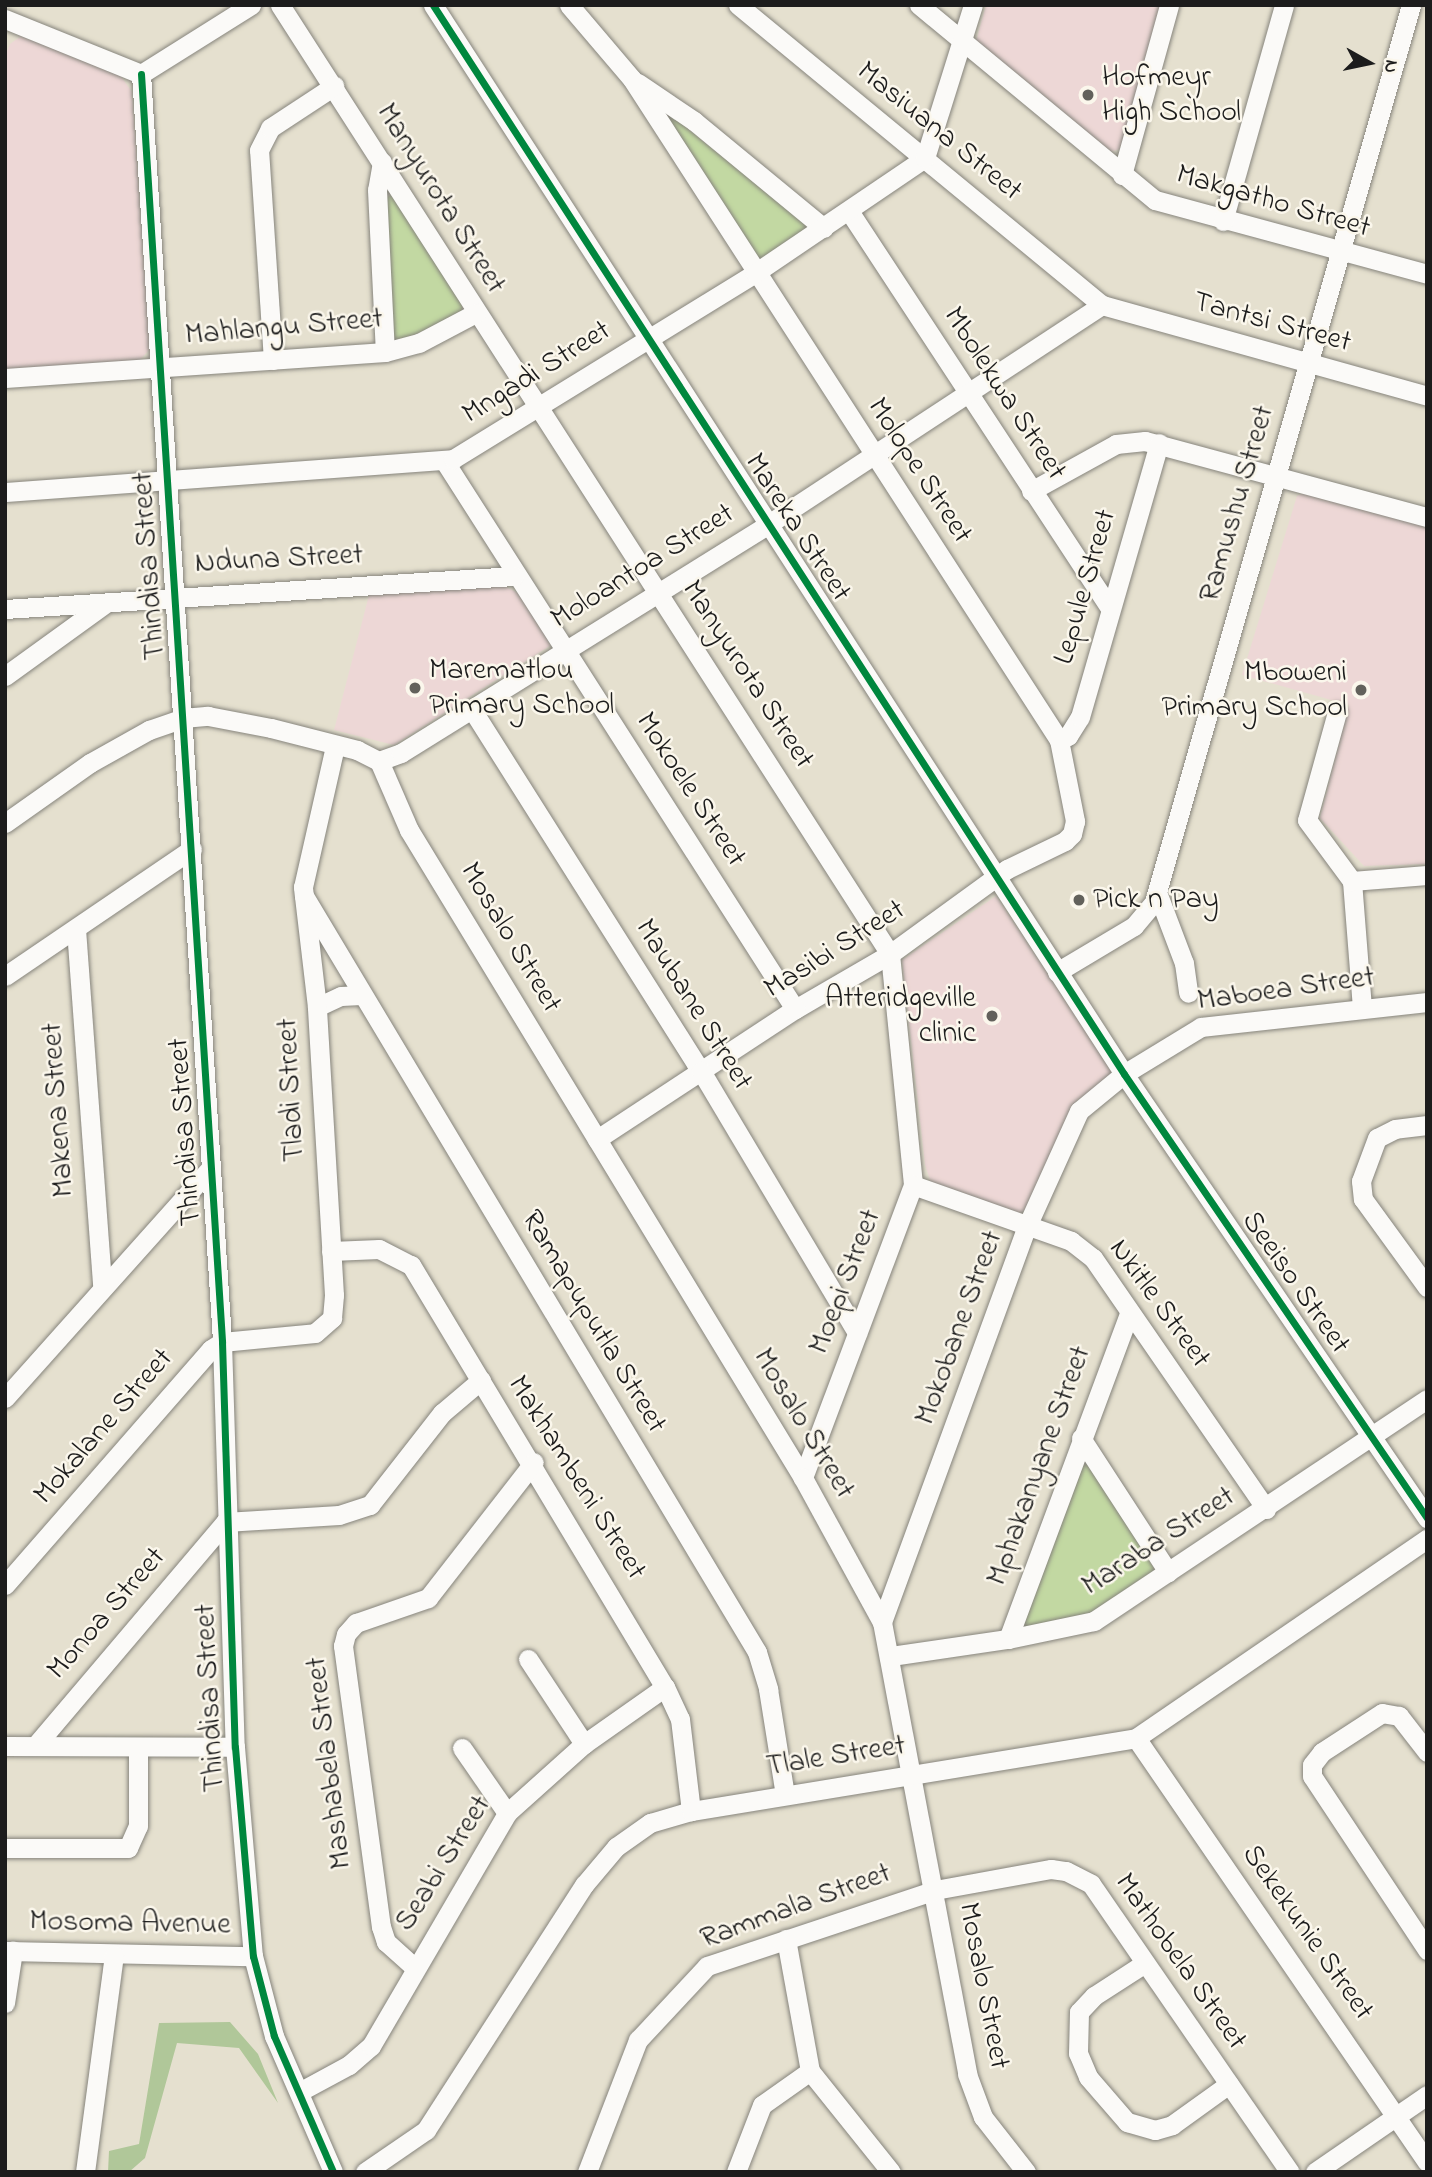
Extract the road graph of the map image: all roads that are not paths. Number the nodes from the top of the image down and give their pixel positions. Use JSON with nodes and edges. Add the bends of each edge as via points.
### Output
{"nodes":[{"id":1,"x":250,"y":5,"type":"edge"},
{"id":2,"x":281,"y":5,"type":"edge"},
{"id":3,"x":433,"y":5,"type":"edge"},
{"id":4,"x":569,"y":5,"type":"edge"},
{"id":5,"x":738,"y":5,"type":"edge"},
{"id":6,"x":919,"y":5,"type":"edge"},
{"id":7,"x":973,"y":5,"type":"edge"},
{"id":8,"x":1169,"y":5,"type":"edge"},
{"id":9,"x":1284,"y":5,"type":"edge"},
{"id":10,"x":1411,"y":5,"type":"edge"},
{"id":11,"x":7,"y":17,"type":"edge"},
{"id":12,"x":962,"y":41,"type":"junction"},
{"id":13,"x":141,"y":74,"type":"junction"},
{"id":14,"x":632,"y":79,"type":"junction"},
{"id":15,"x":334,"y":86,"type":"junction"},
{"id":16,"x":925,"y":158,"type":"junction"},
{"id":17,"x":382,"y":162,"type":"junction"},
{"id":18,"x":1122,"y":174,"type":"junction"},
{"id":19,"x":849,"y":211,"type":"junction"},
{"id":20,"x":1223,"y":221,"type":"junction"},
{"id":21,"x":824,"y":228,"type":"junction"},
{"id":22,"x":1340,"y":254,"type":"junction"},
{"id":23,"x":755,"y":273,"type":"junction"},
{"id":24,"x":1427,"y":274,"type":"edge"},
{"id":25,"x":1102,"y":305,"type":"junction"},
{"id":26,"x":476,"y":313,"type":"junction"},
{"id":27,"x":649,"y":338,"type":"junction"},
{"id":28,"x":385,"y":352,"type":"junction"},
{"id":29,"x":273,"y":360,"type":"junction"},
{"id":30,"x":1308,"y":362,"type":"junction"},
{"id":31,"x":158,"y":368,"type":"junction"},
{"id":32,"x":5,"y":378,"type":"edge"},
{"id":33,"x":967,"y":394,"type":"junction"},
{"id":34,"x":1427,"y":397,"type":"edge"},
{"id":35,"x":540,"y":407,"type":"junction"},
{"id":36,"x":1159,"y":443,"type":"junction"},
{"id":37,"x":873,"y":456,"type":"junction"},
{"id":38,"x":445,"y":462,"type":"junction"},
{"id":39,"x":1278,"y":474,"type":"junction"},
{"id":40,"x":168,"y":482,"type":"junction"},
{"id":41,"x":1031,"y":491,"type":"junction"},
{"id":42,"x":5,"y":492,"type":"edge"},
{"id":43,"x":1427,"y":517,"type":"edge"},
{"id":44,"x":767,"y":525,"type":"junction"},
{"id":45,"x":514,"y":576,"type":"junction"},
{"id":46,"x":660,"y":593,"type":"junction"},
{"id":47,"x":173,"y":596,"type":"junction"},
{"id":48,"x":106,"y":603,"type":"junction"},
{"id":49,"x":5,"y":609,"type":"edge"},
{"id":50,"x":1110,"y":609,"type":"junction"},
{"id":51,"x":565,"y":650,"type":"junction"},
{"id":52,"x":5,"y":676,"type":"edge"},
{"id":53,"x":473,"y":711,"type":"junction"},
{"id":54,"x":1337,"y":712,"type":"dead end"},
{"id":55,"x":183,"y":718,"type":"junction"},
{"id":56,"x":1059,"y":740,"type":"junction"},
{"id":57,"x":335,"y":746,"type":"junction"},
{"id":58,"x":379,"y":761,"type":"junction"},
{"id":59,"x":5,"y":823,"type":"edge"},
{"id":60,"x":192,"y":849,"type":"junction"},
{"id":61,"x":1427,"y":875,"type":"edge"},
{"id":62,"x":997,"y":877,"type":"junction"},
{"id":63,"x":1352,"y":881,"type":"junction"},
{"id":64,"x":1157,"y":892,"type":"junction"},
{"id":65,"x":304,"y":895,"type":"junction"},
{"id":66,"x":76,"y":929,"type":"junction"},
{"id":67,"x":890,"y":954,"type":"junction"},
{"id":68,"x":1057,"y":972,"type":"junction"},
{"id":69,"x":5,"y":976,"type":"edge"},
{"id":70,"x":1188,"y":993,"type":"dead end"},
{"id":71,"x":361,"y":995,"type":"junction"},
{"id":72,"x":1427,"y":1002,"type":"edge"},
{"id":73,"x":317,"y":1007,"type":"junction"},
{"id":74,"x":795,"y":1009,"type":"junction"},
{"id":75,"x":1362,"y":1009,"type":"junction"},
{"id":76,"x":701,"y":1071,"type":"junction"},
{"id":77,"x":1124,"y":1074,"type":"junction"},
{"id":78,"x":1427,"y":1125,"type":"edge"},
{"id":79,"x":597,"y":1139,"type":"junction"},
{"id":80,"x":211,"y":1168,"type":"junction"},
{"id":81,"x":913,"y":1185,"type":"junction"},
{"id":82,"x":1028,"y":1224,"type":"junction"},
{"id":83,"x":331,"y":1251,"type":"junction"},
{"id":84,"x":102,"y":1285,"type":"junction"},
{"id":85,"x":1427,"y":1287,"type":"edge"},
{"id":86,"x":1129,"y":1313,"type":"junction"},
{"id":87,"x":857,"y":1334,"type":"junction"},
{"id":88,"x":222,"y":1342,"type":"junction"},
{"id":89,"x":481,"y":1380,"type":"junction"},
{"id":90,"x":5,"y":1398,"type":"edge"},
{"id":91,"x":1427,"y":1399,"type":"edge"},
{"id":92,"x":1373,"y":1436,"type":"junction"},
{"id":93,"x":1081,"y":1438,"type":"junction"},
{"id":94,"x":534,"y":1462,"type":"junction"},
{"id":95,"x":803,"y":1478,"type":"junction"},
{"id":96,"x":1266,"y":1509,"type":"junction"},
{"id":97,"x":1427,"y":1518,"type":"edge"},
{"id":98,"x":225,"y":1522,"type":"junction"},
{"id":99,"x":1427,"y":1539,"type":"edge"},
{"id":100,"x":1168,"y":1572,"type":"junction"},
{"id":101,"x":5,"y":1585,"type":"edge"},
{"id":102,"x":882,"y":1622,"type":"junction"},
{"id":103,"x":1008,"y":1639,"type":"junction"},
{"id":104,"x":891,"y":1656,"type":"junction"},
{"id":105,"x":528,"y":1659,"type":"dead end"},
{"id":106,"x":665,"y":1686,"type":"junction"},
{"id":107,"x":1136,"y":1738,"type":"junction"},
{"id":108,"x":584,"y":1744,"type":"junction"},
{"id":109,"x":36,"y":1745,"type":"junction"},
{"id":110,"x":5,"y":1746,"type":"edge"},
{"id":111,"x":138,"y":1747,"type":"junction"},
{"id":112,"x":235,"y":1747,"type":"junction"},
{"id":113,"x":462,"y":1748,"type":"dead end"},
{"id":114,"x":1427,"y":1752,"type":"edge"},
{"id":115,"x":909,"y":1776,"type":"junction"},
{"id":116,"x":785,"y":1795,"type":"junction"},
{"id":117,"x":691,"y":1811,"type":"junction"},
{"id":118,"x":506,"y":1813,"type":"junction"},
{"id":119,"x":5,"y":1849,"type":"edge"},
{"id":120,"x":934,"y":1890,"type":"junction"},
{"id":121,"x":786,"y":1939,"type":"junction"},
{"id":122,"x":1427,"y":1950,"type":"edge"},
{"id":123,"x":9,"y":1951,"type":"edge"},
{"id":124,"x":114,"y":1955,"type":"junction"},
{"id":125,"x":253,"y":1956,"type":"junction"},
{"id":126,"x":1145,"y":1963,"type":"junction"},
{"id":127,"x":414,"y":1967,"type":"junction"},
{"id":128,"x":5,"y":2003,"type":"edge"},
{"id":129,"x":810,"y":2071,"type":"junction"},
{"id":130,"x":1229,"y":2084,"type":"junction"},
{"id":131,"x":299,"y":2091,"type":"junction"},
{"id":132,"x":1427,"y":2095,"type":"edge"},
{"id":133,"x":1397,"y":2116,"type":"junction"},
{"id":134,"x":1427,"y":2162,"type":"edge"},
{"id":135,"x":85,"y":2172,"type":"edge"},
{"id":136,"x":333,"y":2172,"type":"edge"},
{"id":137,"x":365,"y":2172,"type":"edge"},
{"id":138,"x":587,"y":2172,"type":"edge"},
{"id":139,"x":736,"y":2172,"type":"edge"},
{"id":140,"x":891,"y":2172,"type":"edge"},
{"id":141,"x":1026,"y":2172,"type":"edge"},
{"id":142,"x":1290,"y":2172,"type":"edge"},
{"id":143,"x":1315,"y":2172,"type":"edge"}],
"edges":[{"from":1,"to":13,"type":"street"},
{"from":2,"to":15,"type":"street","name":"Manyurota Street"},
{"from":3,"to":27,"type":"street","name":"Mareka Street"},
{"from":4,"to":14,"type":"street","name":"Molope Street"},
{"from":5,"to":16,"type":"street","name":"Masiuana Street"},
{"from":6,"to":12,"type":"street","name":"Makgatho Street"},
{"from":7,"to":12,"type":"street"},
{"from":8,"to":18,"type":"street"},
{"from":9,"to":20,"type":"street"},
{"from":10,"to":22,"type":"street","name":"Ramushu Street"},
{"from":11,"to":13,"type":"street"},
{"from":12,"to":16,"type":"street"},
{"from":12,"to":18,"type":"street","name":"Makgatho Street"},
{"from":13,"to":31,"type":"street","name":"Thindisa Street"},
{"from":14,"to":21,"type":"street","name":"Molope Street","via":[[694,121]]},
{"from":14,"to":23,"type":"street","name":"Molope Street"},
{"from":15,"to":17,"type":"street","name":"Manyurota Street"},
{"from":15,"to":29,"type":"street","via":[[270,128],[259,150]]},
{"from":16,"to":19,"type":"street","name":"Mngadi Street"},
{"from":16,"to":25,"type":"street","name":"Masiuana Street"},
{"from":17,"to":26,"type":"street","name":"Manyurota Street"},
{"from":17,"to":28,"type":"street","via":[[377,190]]},
{"from":18,"to":20,"type":"street","name":"Makgatho Street","via":[[1155,200]]},
{"from":19,"to":21,"type":"street","name":"Mngadi Street"},
{"from":19,"to":33,"type":"street","name":"Mbolekwa Street"},
{"from":20,"to":22,"type":"street","name":"Makgatho Street"},
{"from":21,"to":23,"type":"street","name":"Mngadi Street"},
{"from":22,"to":24,"type":"street","name":"Makgatho Street"},
{"from":22,"to":30,"type":"street","name":"Ramushu Street"},
{"from":23,"to":27,"type":"street","name":"Mngadi Street"},
{"from":23,"to":37,"type":"street","name":"Molope Street"},
{"from":25,"to":30,"type":"street","name":"Tantsi Street"},
{"from":25,"to":33,"type":"street","name":"Moloantoa Street"},
{"from":26,"to":28,"type":"street","name":"Mahlangu Street","via":[[419,343]]},
{"from":26,"to":35,"type":"street","name":"Manyurota Street"},
{"from":27,"to":35,"type":"street","name":"Mngadi Street"},
{"from":27,"to":44,"type":"street","name":"Mareka Street"},
{"from":28,"to":29,"type":"street","name":"Mahlangu Street"},
{"from":29,"to":31,"type":"street","name":"Mahlangu Street"},
{"from":30,"to":34,"type":"street","name":"Tantsi Street"},
{"from":30,"to":39,"type":"street","name":"Ramushu Street"},
{"from":31,"to":32,"type":"street","name":"Mahlangu Street"},
{"from":31,"to":40,"type":"street","name":"Thindisa Street"},
{"from":33,"to":37,"type":"street","name":"Moloantoa Street"},
{"from":33,"to":41,"type":"street","name":"Mbolekwa Street"},
{"from":35,"to":38,"type":"street","name":"Mngadi Street"},
{"from":35,"to":46,"type":"street","name":"Manyurota Street"},
{"from":36,"to":39,"type":"street"},
{"from":36,"to":41,"type":"street","via":[[1116,444]]},
{"from":36,"to":50,"type":"street","name":"Lepule Street"},
{"from":37,"to":44,"type":"street","name":"Moloantoa Street"},
{"from":37,"to":56,"type":"street","name":"Molope Street"},
{"from":38,"to":40,"type":"street","name":"Mngadi Street"},
{"from":38,"to":45,"type":"street","name":"Mokoele Street"},
{"from":39,"to":43,"type":"street"},
{"from":39,"to":64,"type":"street","name":"Ramushu Street"},
{"from":40,"to":42,"type":"street","name":"Mngadi Street"},
{"from":40,"to":47,"type":"street","name":"Thindisa Street"},
{"from":41,"to":50,"type":"street","name":"Mbolekwa Street"},
{"from":44,"to":46,"type":"street","name":"Moloantoa Street"},
{"from":44,"to":62,"type":"street","name":"Mareka Street"},
{"from":45,"to":47,"type":"street","name":"Nduna Street"},
{"from":45,"to":51,"type":"street","name":"Mokoele Street"},
{"from":46,"to":51,"type":"street","name":"Moloantoa Street"},
{"from":46,"to":67,"type":"street","name":"Manyurota Street"},
{"from":47,"to":48,"type":"street","name":"Nduna Street"},
{"from":47,"to":55,"type":"street","name":"Thindisa Street"},
{"from":48,"to":49,"type":"street","name":"Nduna Street"},
{"from":48,"to":52,"type":"street"},
{"from":50,"to":56,"type":"street","name":"Lepule Street","via":[[1080,717],[1068,736]]},
{"from":51,"to":53,"type":"street","name":"Moloantoa Street"},
{"from":51,"to":74,"type":"street","name":"Mokoele Street"},
{"from":53,"to":58,"type":"street","name":"Moloantoa Street"},
{"from":53,"to":76,"type":"street","name":"Maubane Street"},
{"from":54,"to":63,"type":"street","via":[[1307,820]]},
{"from":55,"to":57,"type":"street","via":[[234,720]]},
{"from":55,"to":59,"type":"street","via":[[149,730],[90,763]]},
{"from":55,"to":60,"type":"street","name":"Thindisa Street"},
{"from":56,"to":62,"type":"street","name":"Molope Street","via":[[1074,811],[1072,834]]},
{"from":57,"to":58,"type":"street"},
{"from":57,"to":65,"type":"street","name":"Tladi Street","via":[[304,877]]},
{"from":58,"to":79,"type":"street","name":"Mosalo Street","via":[[410,830]]},
{"from":60,"to":66,"type":"street"},
{"from":60,"to":80,"type":"street","name":"Thindisa Street"},
{"from":61,"to":63,"type":"street"},
{"from":62,"to":67,"type":"street","name":"Masibi Street"},
{"from":62,"to":68,"type":"street","name":"Mareka Street"},
{"from":63,"to":75,"type":"street"},
{"from":64,"to":68,"type":"street","name":"Ramushu Street","via":[[1143,919]]},
{"from":64,"to":70,"type":"street","via":[[1184,963]]},
{"from":65,"to":71,"type":"street","name":"Ramapuputla Street"},
{"from":65,"to":73,"type":"street","name":"Tladi Street"},
{"from":66,"to":69,"type":"street"},
{"from":66,"to":84,"type":"street","name":"Makena Street"},
{"from":67,"to":74,"type":"street","name":"Masibi Street"},
{"from":67,"to":81,"type":"street"},
{"from":68,"to":77,"type":"street","name":"Mareka Street"},
{"from":71,"to":73,"type":"street","via":[[341,996]]},
{"from":71,"to":116,"type":"street","name":"Ramapuputla Street","via":[[757,1652],[768,1689]]},
{"from":72,"to":75,"type":"street","name":"Maboea Street"},
{"from":73,"to":83,"type":"street","name":"Tladi Street"},
{"from":74,"to":76,"type":"street","name":"Masibi Street"},
{"from":75,"to":77,"type":"street","name":"Maboea Street","via":[[1201,1027]]},
{"from":76,"to":79,"type":"street","name":"Masibi Street"},
{"from":76,"to":87,"type":"street","name":"Maubane Street"},
{"from":77,"to":82,"type":"street","name":"Mokobane Street","via":[[1072,1120]]},
{"from":77,"to":92,"type":"street","name":"Seeiso Street"},
{"from":78,"to":85,"type":"street","via":[[1395,1129],[1377,1138],[1361,1181],[1363,1199]]},
{"from":79,"to":95,"type":"street","name":"Mosalo Street"},
{"from":80,"to":84,"type":"street"},
{"from":80,"to":88,"type":"street","name":"Thindisa Street"},
{"from":81,"to":82,"type":"street","name":"Nkitle Street"},
{"from":81,"to":87,"type":"street","name":"Moepi Street"},
{"from":82,"to":86,"type":"street","name":"Nkitle Street","via":[[1071,1241],[1093,1258]]},
{"from":82,"to":102,"type":"street","name":"Mokobane Street"},
{"from":83,"to":88,"type":"street","name":"Tladi Street","via":[[334,1307],[324,1328],[303,1335]]},
{"from":83,"to":89,"type":"street","name":"Makhambeni Street","via":[[379,1249],[403,1258]]},
{"from":84,"to":90,"type":"street"},
{"from":86,"to":93,"type":"street","name":"Mphakanyane Street"},
{"from":86,"to":96,"type":"street","name":"Nkitle Street"},
{"from":87,"to":95,"type":"street","name":"Moepi Street"},
{"from":88,"to":98,"type":"street","name":"Thindisa Street"},
{"from":88,"to":101,"type":"street","name":"Mokalane Street","via":[[211,1349]]},
{"from":89,"to":94,"type":"street","name":"Makhambeni Street"},
{"from":89,"to":98,"type":"street","via":[[442,1413],[370,1505],[339,1515]]},
{"from":91,"to":92,"type":"street","name":"Maraba Street"},
{"from":92,"to":96,"type":"street","name":"Maraba Street"},
{"from":92,"to":97,"type":"street","name":"Seeiso Street"},
{"from":93,"to":100,"type":"street"},
{"from":93,"to":103,"type":"street","name":"Mphakanyane Street"},
{"from":94,"to":106,"type":"street","name":"Makhambeni Street"},
{"from":94,"to":127,"type":"street","name":"Mashabela Street","via":[[428,1598],[356,1623],[343,1646],[377,1908],[386,1942]]},
{"from":95,"to":102,"type":"street","name":"Mosalo Street"},
{"from":96,"to":100,"type":"street","name":"Maraba Street"},
{"from":98,"to":109,"type":"street","name":"Monoa Street"},
{"from":98,"to":112,"type":"street","name":"Thindisa Street"},
{"from":99,"to":107,"type":"street","name":"Tlale Street"},
{"from":100,"to":103,"type":"street","name":"Maraba Street","via":[[1094,1621]]},
{"from":102,"to":104,"type":"street","name":"Mosalo Street"},
{"from":103,"to":104,"type":"street","name":"Maraba Street"},
{"from":104,"to":115,"type":"street","name":"Mosalo Street"},
{"from":105,"to":108,"type":"street"},
{"from":106,"to":108,"type":"street","name":"Seabi Street"},
{"from":106,"to":117,"type":"street","name":"Makhambeni Street","via":[[680,1719]]},
{"from":107,"to":115,"type":"street","name":"Tlale Street"},
{"from":107,"to":133,"type":"street","name":"Sekekunie Street"},
{"from":108,"to":118,"type":"street","name":"Seabi Street"},
{"from":109,"to":110,"type":"street"},
{"from":109,"to":111,"type":"street"},
{"from":111,"to":112,"type":"street"},
{"from":111,"to":119,"type":"street","via":[[138,1826],[128,1848]]},
{"from":112,"to":125,"type":"street","name":"Thindisa Street"},
{"from":113,"to":118,"type":"street"},
{"from":114,"to":122,"type":"street","via":[[1399,1716],[1381,1713],[1322,1752],[1312,1765],[1312,1776]]},
{"from":115,"to":116,"type":"street","name":"Tlale Street"},
{"from":115,"to":120,"type":"street","name":"Mosalo Street"},
{"from":116,"to":117,"type":"street","name":"Tlale Street"},
{"from":117,"to":137,"type":"street","name":"Tlale Street","via":[[650,1823],[616,1847],[547,1936],[430,2124]]},
{"from":118,"to":127,"type":"street","name":"Seabi Street"},
{"from":120,"to":121,"type":"street","name":"Rammala Street"},
{"from":120,"to":126,"type":"street","name":"Mathobela Street","via":[[1051,1869],[1066,1871],[1091,1884]]},
{"from":120,"to":141,"type":"street","name":"Mosalo Street","via":[[971,2086],[983,2117]]},
{"from":121,"to":129,"type":"street"},
{"from":121,"to":138,"type":"street","name":"Rammala Street","via":[[707,1966],[650,2023],[632,2050]]},
{"from":123,"to":124,"type":"street","name":"Mosoma Avenue"},
{"from":123,"to":128,"type":"street"},
{"from":124,"to":125,"type":"street","name":"Mosoma Avenue"},
{"from":124,"to":135,"type":"street"},
{"from":125,"to":131,"type":"street","name":"Thindisa Street","via":[[263,2009]]},
{"from":126,"to":130,"type":"street","name":"Mathobela Street"},
{"from":126,"to":130,"type":"street","via":[[1079,2011],[1078,2053],[1088,2077],[1126,2122],[1155,2130],[1172,2125]]},
{"from":127,"to":131,"type":"street","name":"Seabi Street","via":[[371,2046],[349,2065]]},
{"from":129,"to":139,"type":"street","via":[[762,2105]]},
{"from":129,"to":140,"type":"street"},
{"from":130,"to":142,"type":"street","name":"Mathobela Street"},
{"from":131,"to":136,"type":"street","name":"Thindisa Street"},
{"from":132,"to":133,"type":"street"},
{"from":133,"to":134,"type":"street","name":"Sekekunie Street"},
{"from":133,"to":143,"type":"street"}]}
